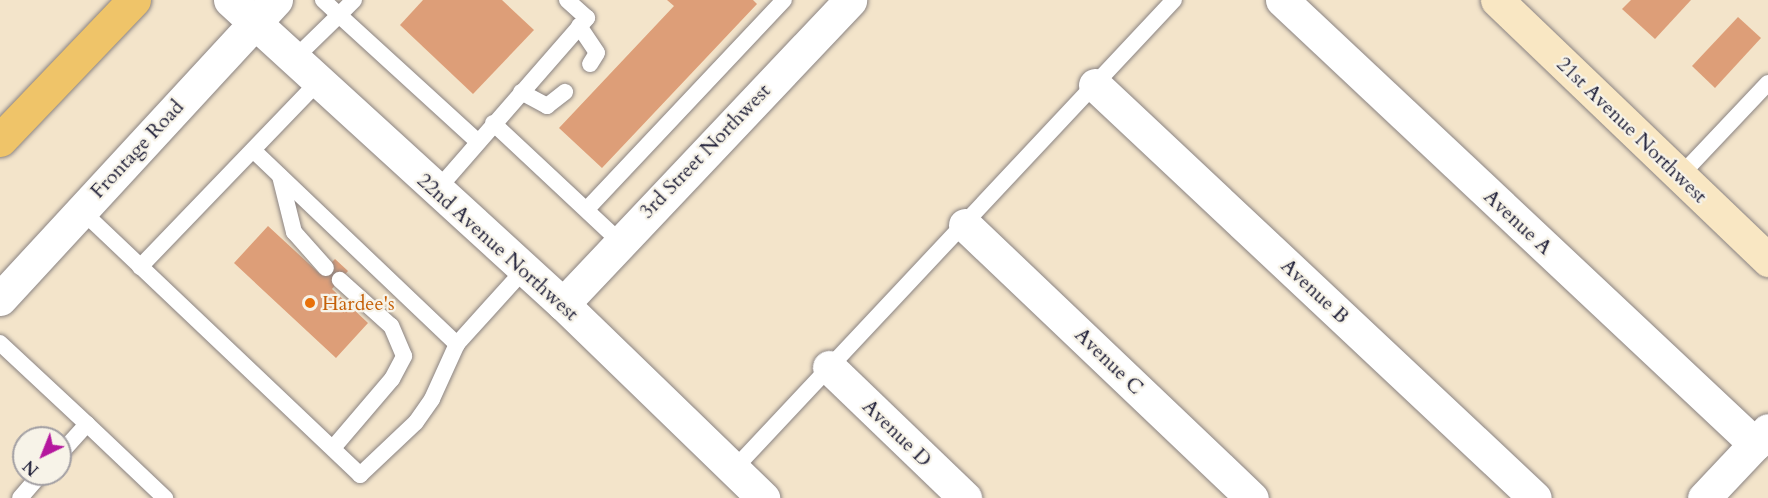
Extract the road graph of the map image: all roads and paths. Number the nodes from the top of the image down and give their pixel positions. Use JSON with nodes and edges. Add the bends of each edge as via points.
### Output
{"nodes":[{"id":1,"x":134,"y":0,"type":"edge"},
{"id":2,"x":230,"y":0,"type":"edge"},
{"id":3,"x":323,"y":0,"type":"edge"},
{"id":4,"x":354,"y":0,"type":"edge"},
{"id":5,"x":567,"y":0,"type":"edge"},
{"id":6,"x":784,"y":0,"type":"edge"},
{"id":7,"x":1174,"y":0,"type":"edge"},
{"id":8,"x":1282,"y":0,"type":"edge"},
{"id":9,"x":845,"y":2,"type":"edge"},
{"id":10,"x":1512,"y":5,"type":"edge"},
{"id":11,"x":266,"y":11,"type":"edge"},
{"id":12,"x":339,"y":15,"type":"junction"},
{"id":13,"x":579,"y":26,"type":"junction"},
{"id":14,"x":295,"y":58,"type":"junction"},
{"id":15,"x":590,"y":64,"type":"dead end"},
{"id":16,"x":319,"y":81,"type":"junction"},
{"id":17,"x":1768,"y":82,"type":"edge"},
{"id":18,"x":1095,"y":85,"type":"junction"},
{"id":19,"x":521,"y":92,"type":"junction"},
{"id":20,"x":565,"y":92,"type":"dead end"},
{"id":21,"x":493,"y":123,"type":"junction"},
{"id":22,"x":0,"y":140,"type":"edge"},
{"id":23,"x":478,"y":142,"type":"junction"},
{"id":24,"x":253,"y":150,"type":"junction"},
{"id":25,"x":280,"y":176,"type":"junction"},
{"id":26,"x":1680,"y":176,"type":"junction"},
{"id":27,"x":436,"y":191,"type":"junction"},
{"id":28,"x":587,"y":209,"type":"junction"},
{"id":29,"x":81,"y":210,"type":"junction"},
{"id":30,"x":965,"y":225,"type":"junction"},
{"id":31,"x":619,"y":242,"type":"junction"},
{"id":32,"x":1768,"y":260,"type":"edge"},
{"id":33,"x":140,"y":267,"type":"junction"},
{"id":34,"x":326,"y":268,"type":"dead end"},
{"id":35,"x":523,"y":271,"type":"junction"},
{"id":36,"x":340,"y":280,"type":"dead end"},
{"id":37,"x":0,"y":299,"type":"edge"},
{"id":38,"x":563,"y":304,"type":"junction"},
{"id":39,"x":0,"y":343,"type":"edge"},
{"id":40,"x":457,"y":344,"type":"junction"},
{"id":41,"x":829,"y":367,"type":"junction"},
{"id":42,"x":87,"y":424,"type":"junction"},
{"id":43,"x":1761,"y":437,"type":"edge"},
{"id":44,"x":72,"y":440,"type":"edge"},
{"id":45,"x":333,"y":448,"type":"junction"},
{"id":46,"x":734,"y":470,"type":"junction"},
{"id":47,"x":30,"y":486,"type":"edge"},
{"id":48,"x":20,"y":498,"type":"edge"},
{"id":49,"x":165,"y":498,"type":"edge"},
{"id":50,"x":763,"y":498,"type":"edge"},
{"id":51,"x":965,"y":498,"type":"edge"},
{"id":52,"x":1252,"y":498,"type":"edge"},
{"id":53,"x":1535,"y":498,"type":"edge"},
{"id":54,"x":1704,"y":498,"type":"edge"}],
"edges":[{"from":1,"to":22,"type":"main road"},
{"from":2,"to":11,"type":"street","name":"22nd Avenue Northwest"},
{"from":3,"to":12,"type":"lane"},
{"from":4,"to":12,"type":"lane"},
{"from":5,"to":13,"type":"lane","via":[[587,18]]},
{"from":6,"to":28,"type":"lane"},
{"from":7,"to":18,"type":"lane"},
{"from":8,"to":43,"type":"street","name":"Avenue A"},
{"from":9,"to":31,"type":"street","name":"3rd Street Northwest"},
{"from":10,"to":26,"type":"street","name":"21st Avenue Northwest"},
{"from":11,"to":14,"type":"street","name":"22nd Avenue Northwest"},
{"from":11,"to":29,"type":"street","name":"Frontage Road"},
{"from":12,"to":14,"type":"lane"},
{"from":12,"to":23,"type":"lane"},
{"from":13,"to":15,"type":"lane","via":[[597,53]]},
{"from":13,"to":19,"type":"lane"},
{"from":14,"to":16,"type":"street","name":"22nd Avenue Northwest"},
{"from":16,"to":24,"type":"lane"},
{"from":16,"to":27,"type":"street","name":"22nd Avenue Northwest"},
{"from":17,"to":26,"type":"lane"},
{"from":18,"to":30,"type":"lane"},
{"from":18,"to":53,"type":"street","name":"Avenue B"},
{"from":19,"to":20,"type":"lane","via":[[547,106]]},
{"from":19,"to":21,"type":"lane"},
{"from":21,"to":23,"type":"lane"},
{"from":21,"to":28,"type":"lane"},
{"from":23,"to":27,"type":"lane"},
{"from":24,"to":25,"type":"lane"},
{"from":24,"to":33,"type":"lane"},
{"from":25,"to":34,"type":"lane","via":[[294,232]]},
{"from":25,"to":40,"type":"lane"},
{"from":26,"to":32,"type":"street","name":"21st Avenue Northwest"},
{"from":27,"to":35,"type":"street","name":"22nd Avenue Northwest"},
{"from":28,"to":31,"type":"lane"},
{"from":29,"to":33,"type":"lane"},
{"from":29,"to":37,"type":"street","name":"Frontage Road"},
{"from":30,"to":41,"type":"lane"},
{"from":30,"to":52,"type":"street","name":"Avenue C"},
{"from":31,"to":38,"type":"street","name":"3rd Street Northwest"},
{"from":33,"to":45,"type":"lane"},
{"from":35,"to":38,"type":"street","name":"22nd Avenue Northwest"},
{"from":35,"to":40,"type":"lane"},
{"from":36,"to":45,"type":"lane","via":[[391,326],[404,356],[392,379]]},
{"from":38,"to":46,"type":"street","name":"22nd Avenue Northwest"},
{"from":39,"to":42,"type":"lane"},
{"from":40,"to":45,"type":"lane","via":[[432,399],[416,422],[360,475]]},
{"from":41,"to":46,"type":"lane"},
{"from":41,"to":51,"type":"street","name":"Avenue D"},
{"from":42,"to":44,"type":"lane"},
{"from":42,"to":49,"type":"lane"},
{"from":43,"to":54,"type":"street"},
{"from":46,"to":50,"type":"street","name":"22nd Avenue Northwest"},
{"from":47,"to":48,"type":"lane"}]}
